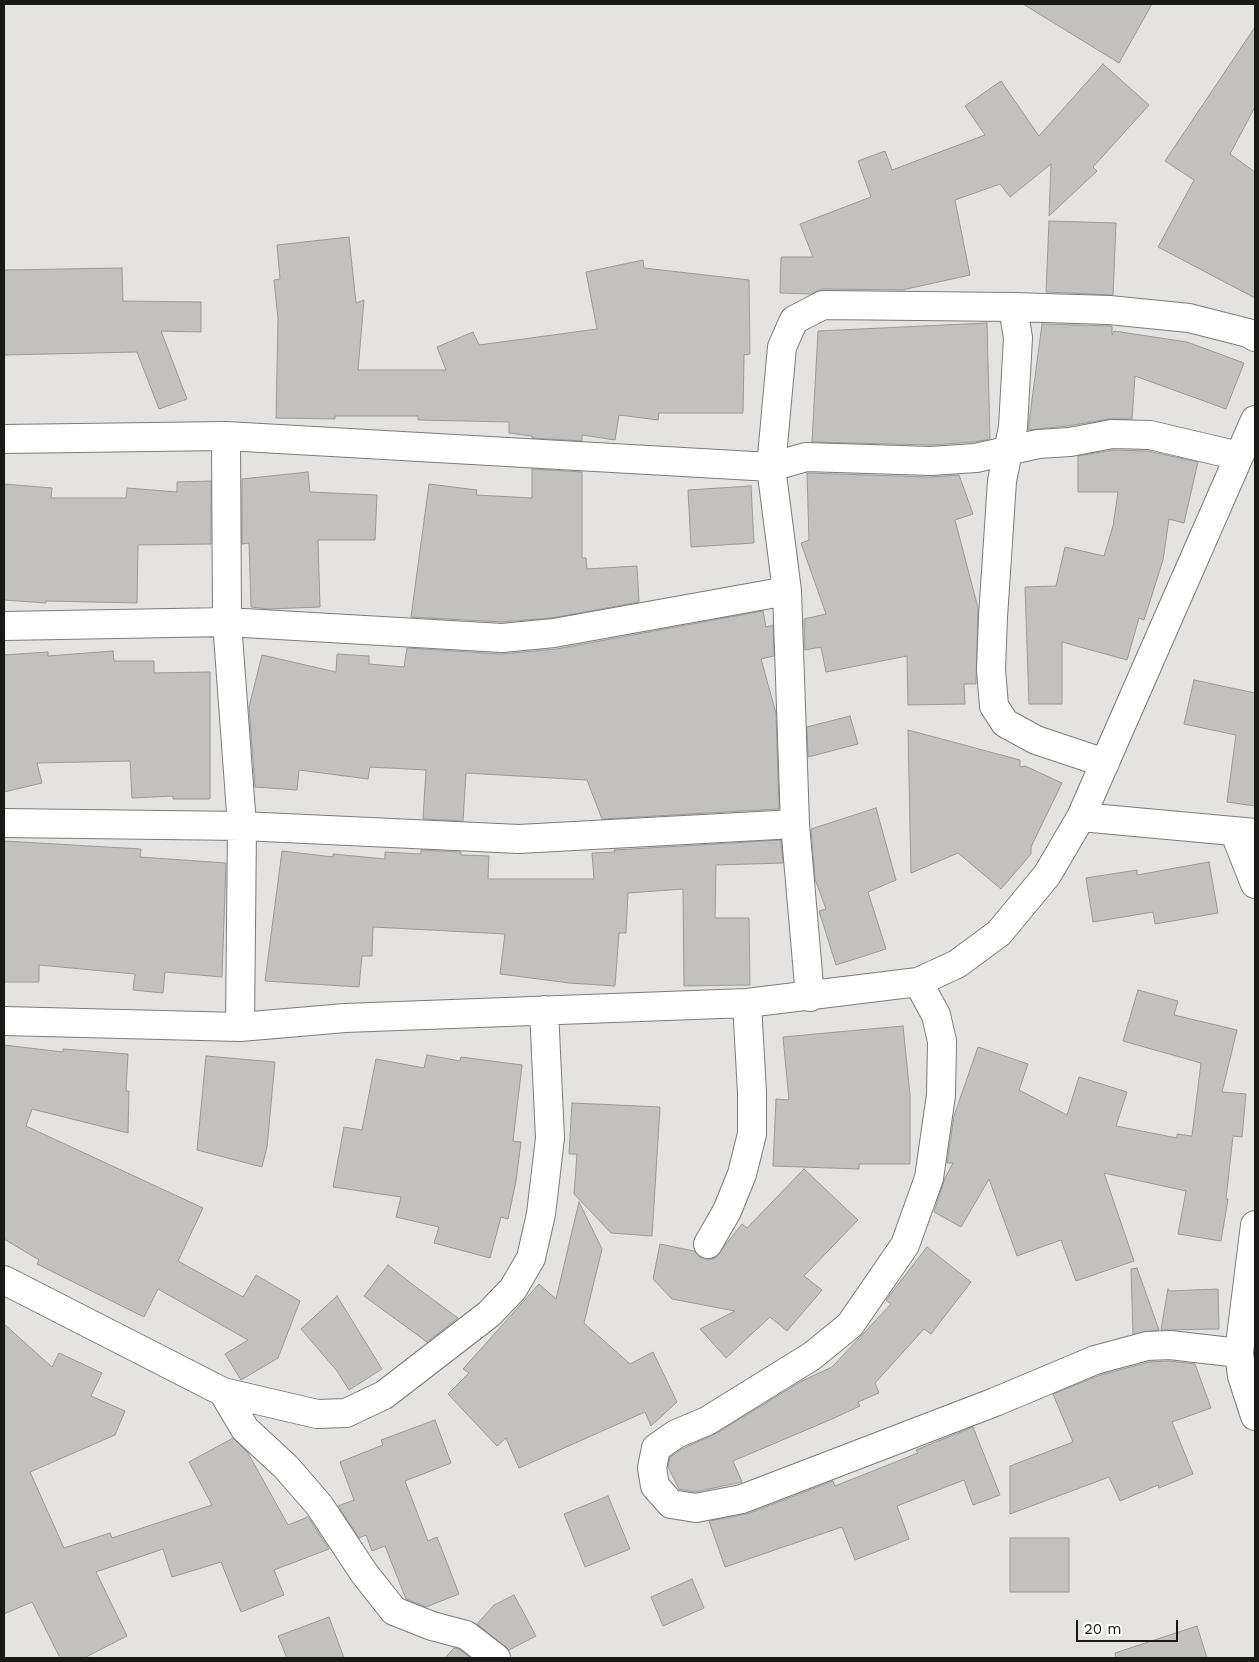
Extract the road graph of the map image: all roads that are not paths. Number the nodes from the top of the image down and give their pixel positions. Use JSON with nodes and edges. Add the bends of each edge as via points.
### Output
{"nodes":[{"id":1,"x":1013,"y":307,"type":"junction"},
{"id":2,"x":1255,"y":337,"type":"edge"},
{"id":3,"x":1255,"y":420,"type":"edge"},
{"id":4,"x":226,"y":436,"type":"junction"},
{"id":5,"x":4,"y":439,"type":"edge"},
{"id":6,"x":1008,"y":451,"type":"junction"},
{"id":7,"x":1239,"y":456,"type":"junction"},
{"id":8,"x":771,"y":467,"type":"junction"},
{"id":9,"x":787,"y":591,"type":"junction"},
{"id":10,"x":227,"y":622,"type":"junction"},
{"id":11,"x":4,"y":626,"type":"edge"},
{"id":12,"x":1104,"y":763,"type":"junction"},
{"id":13,"x":1081,"y":817,"type":"junction"},
{"id":14,"x":4,"y":823,"type":"edge"},
{"id":15,"x":796,"y":824,"type":"junction"},
{"id":16,"x":242,"y":826,"type":"junction"},
{"id":17,"x":1244,"y":832,"type":"edge"},
{"id":18,"x":1255,"y":884,"type":"edge"},
{"id":19,"x":918,"y":982,"type":"junction"},
{"id":20,"x":810,"y":997,"type":"junction"},
{"id":21,"x":747,"y":1003,"type":"junction"},
{"id":22,"x":544,"y":1010,"type":"junction"},
{"id":23,"x":4,"y":1021,"type":"edge"},
{"id":24,"x":240,"y":1027,"type":"junction"},
{"id":25,"x":1255,"y":1225,"type":"edge"},
{"id":26,"x":708,"y":1244,"type":"dead end"},
{"id":27,"x":4,"y":1280,"type":"edge"},
{"id":28,"x":1251,"y":1300,"type":"edge"},
{"id":29,"x":1239,"y":1353,"type":"junction"},
{"id":30,"x":223,"y":1392,"type":"junction"},
{"id":31,"x":1255,"y":1416,"type":"edge"},
{"id":32,"x":496,"y":1658,"type":"edge"}],
"edges":[{"from":1,"to":2,"type":"street","via":[[1109,310],[1189,318],[1248,332]]},
{"from":1,"to":6,"type":"street","via":[[1018,338],[1013,428]]},
{"from":1,"to":8,"type":"street","via":[[823,305],[794,320],[782,347]]},
{"from":3,"to":7,"type":"street"},
{"from":4,"to":5,"type":"street"},
{"from":4,"to":8,"type":"street"},
{"from":4,"to":10,"type":"street"},
{"from":6,"to":7,"type":"street","via":[[1112,434],[1150,435]]},
{"from":6,"to":8,"type":"street","via":[[976,458],[931,461],[806,458]]},
{"from":6,"to":12,"type":"street","via":[[1002,481],[993,617],[991,670],[994,706],[1005,723],[1036,740]]},
{"from":7,"to":12,"type":"street"},
{"from":8,"to":9,"type":"street"},
{"from":9,"to":10,"type":"street","via":[[554,634],[502,638]]},
{"from":9,"to":15,"type":"street"},
{"from":10,"to":11,"type":"street"},
{"from":10,"to":16,"type":"street"},
{"from":12,"to":13,"type":"street"},
{"from":13,"to":17,"type":"street"},
{"from":13,"to":19,"type":"street","via":[[1047,875],[999,933],[957,964]]},
{"from":14,"to":16,"type":"street"},
{"from":15,"to":16,"type":"street","via":[[519,839]]},
{"from":15,"to":20,"type":"street"},
{"from":16,"to":24,"type":"street"},
{"from":17,"to":18,"type":"street"},
{"from":19,"to":20,"type":"street"},
{"from":19,"to":29,"type":"street","via":[[936,1015],[942,1041],[941,1095],[929,1178],[905,1245],[850,1325],[812,1356],[733,1406],[676,1434],[656,1448],[652,1468],[655,1486],[671,1504],[696,1508],[742,1498],[986,1406],[1096,1360],[1147,1346],[1170,1345]]},
{"from":20,"to":21,"type":"street"},
{"from":21,"to":22,"type":"street"},
{"from":21,"to":26,"type":"street","via":[[752,1134],[727,1211]]},
{"from":22,"to":24,"type":"street","via":[[345,1018]]},
{"from":22,"to":30,"type":"street","via":[[550,1138],[541,1214],[531,1258],[513,1290],[489,1314],[384,1395],[346,1413],[317,1414]]},
{"from":23,"to":24,"type":"street"},
{"from":25,"to":28,"type":"street"},
{"from":27,"to":30,"type":"street"},
{"from":28,"to":29,"type":"street"},
{"from":29,"to":31,"type":"street","via":[[1242,1376]]},
{"from":30,"to":32,"type":"street","via":[[244,1429],[286,1467],[320,1505],[364,1573],[394,1611],[466,1635]]}]}
